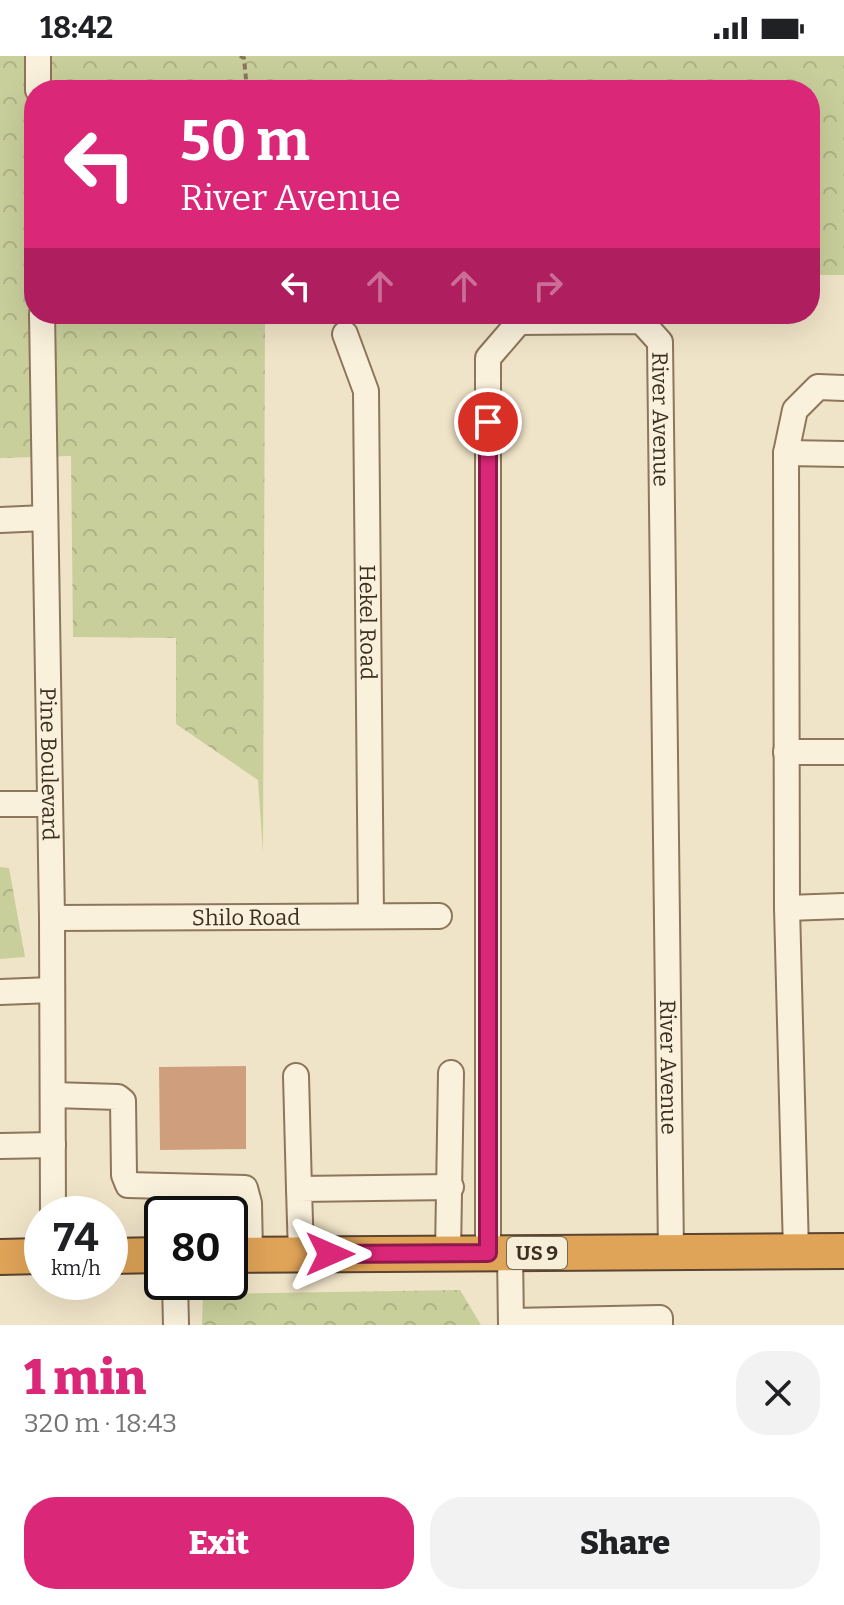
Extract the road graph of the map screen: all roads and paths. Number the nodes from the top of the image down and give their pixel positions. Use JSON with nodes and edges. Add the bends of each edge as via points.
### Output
{"nodes":[{"id":1,"x":38,"y":56,"type":"edge"},
{"id":2,"x":240,"y":56,"type":"edge"},
{"id":3,"x":38,"y":80,"type":"edge"},
{"id":4,"x":246,"y":80,"type":"edge"},
{"id":5,"x":42,"y":324,"type":"edge"},
{"id":6,"x":517,"y":324,"type":"edge"},
{"id":7,"x":644,"y":324,"type":"edge"},
{"id":8,"x":345,"y":334,"type":"dead end"},
{"id":9,"x":844,"y":388,"type":"edge"},
{"id":10,"x":786,"y":453,"type":"junction"},
{"id":11,"x":844,"y":454,"type":"edge"},
{"id":12,"x":45,"y":518,"type":"junction"},
{"id":13,"x":0,"y":520,"type":"edge"},
{"id":14,"x":786,"y":752,"type":"junction"},
{"id":15,"x":844,"y":752,"type":"edge"},
{"id":16,"x":0,"y":804,"type":"edge"},
{"id":17,"x":50,"y":804,"type":"junction"},
{"id":18,"x":844,"y":906,"type":"edge"},
{"id":19,"x":787,"y":908,"type":"junction"},
{"id":20,"x":371,"y":916,"type":"junction"},
{"id":21,"x":439,"y":916,"type":"dead end"},
{"id":22,"x":52,"y":918,"type":"junction"},
{"id":23,"x":52,"y":990,"type":"junction"},
{"id":24,"x":0,"y":992,"type":"edge"},
{"id":25,"x":451,"y":1073,"type":"dead end"},
{"id":26,"x":296,"y":1076,"type":"dead end"},
{"id":27,"x":53,"y":1095,"type":"junction"},
{"id":28,"x":53,"y":1145,"type":"junction"},
{"id":29,"x":0,"y":1146,"type":"edge"},
{"id":30,"x":451,"y":1187,"type":"junction"},
{"id":31,"x":299,"y":1189,"type":"junction"},
{"id":32,"x":53,"y":1196,"type":"edge"},
{"id":33,"x":247,"y":1196,"type":"edge"},
{"id":34,"x":796,"y":1251,"type":"junction"},
{"id":35,"x":844,"y":1251,"type":"edge"},
{"id":36,"x":671,"y":1252,"type":"junction"},
{"id":37,"x":448,"y":1253,"type":"junction"},
{"id":38,"x":499,"y":1253,"type":"junction"},
{"id":39,"x":301,"y":1254,"type":"junction"},
{"id":40,"x":248,"y":1255,"type":"edge"},
{"id":41,"x":24,"y":1256,"type":"edge"},
{"id":42,"x":0,"y":1257,"type":"edge"},
{"id":43,"x":175,"y":1300,"type":"edge"},
{"id":44,"x":511,"y":1323,"type":"edge"},
{"id":45,"x":176,"y":1325,"type":"edge"},
{"id":46,"x":660,"y":1325,"type":"edge"}],
"edges":[{"from":1,"to":3,"type":"street"},
{"from":2,"to":4,"type":"path"},
{"from":5,"to":12,"type":"street","name":"Pine Boulevard"},
{"from":6,"to":38,"type":"street","name":"River Avenue","via":[[488,358]]},
{"from":7,"to":36,"type":"street","name":"River Avenue","via":[[660,342]]},
{"from":8,"to":20,"type":"street","name":"Hekel Road","via":[[366,391]]},
{"from":9,"to":10,"type":"street","via":[[818,387],[795,410]]},
{"from":10,"to":11,"type":"street"},
{"from":10,"to":14,"type":"street"},
{"from":12,"to":13,"type":"street"},
{"from":12,"to":17,"type":"street","name":"Pine Boulevard"},
{"from":14,"to":15,"type":"street"},
{"from":14,"to":19,"type":"street"},
{"from":16,"to":17,"type":"street"},
{"from":17,"to":22,"type":"street","name":"Pine Boulevard"},
{"from":18,"to":19,"type":"street"},
{"from":19,"to":34,"type":"street"},
{"from":20,"to":21,"type":"street","name":"Shilo Road"},
{"from":20,"to":22,"type":"street","name":"Shilo Road"},
{"from":22,"to":23,"type":"street","name":"Pine Boulevard"},
{"from":23,"to":24,"type":"street"},
{"from":23,"to":27,"type":"street","name":"Pine Boulevard"},
{"from":25,"to":30,"type":"street"},
{"from":26,"to":31,"type":"street"},
{"from":27,"to":28,"type":"street","name":"Pine Boulevard"},
{"from":27,"to":33,"type":"street","via":[[123,1101],[128,1185],[245,1188]]},
{"from":28,"to":29,"type":"street"},
{"from":28,"to":32,"type":"street","name":"Pine Boulevard"},
{"from":30,"to":31,"type":"street"},
{"from":30,"to":37,"type":"street"},
{"from":31,"to":39,"type":"street"},
{"from":34,"to":35,"type":"highway","number":"US 9"},
{"from":34,"to":36,"type":"highway","number":"US 9"},
{"from":36,"to":38,"type":"highway","number":"US 9"},
{"from":37,"to":38,"type":"highway","number":"US 9"},
{"from":37,"to":39,"type":"highway","number":"US 9"},
{"from":38,"to":44,"type":"street","name":"River Avenue"},
{"from":39,"to":40,"type":"highway","number":"US 9"},
{"from":41,"to":42,"type":"highway"},
{"from":43,"to":45,"type":"street"},
{"from":44,"to":46,"type":"street","via":[[660,1318]]}]}
